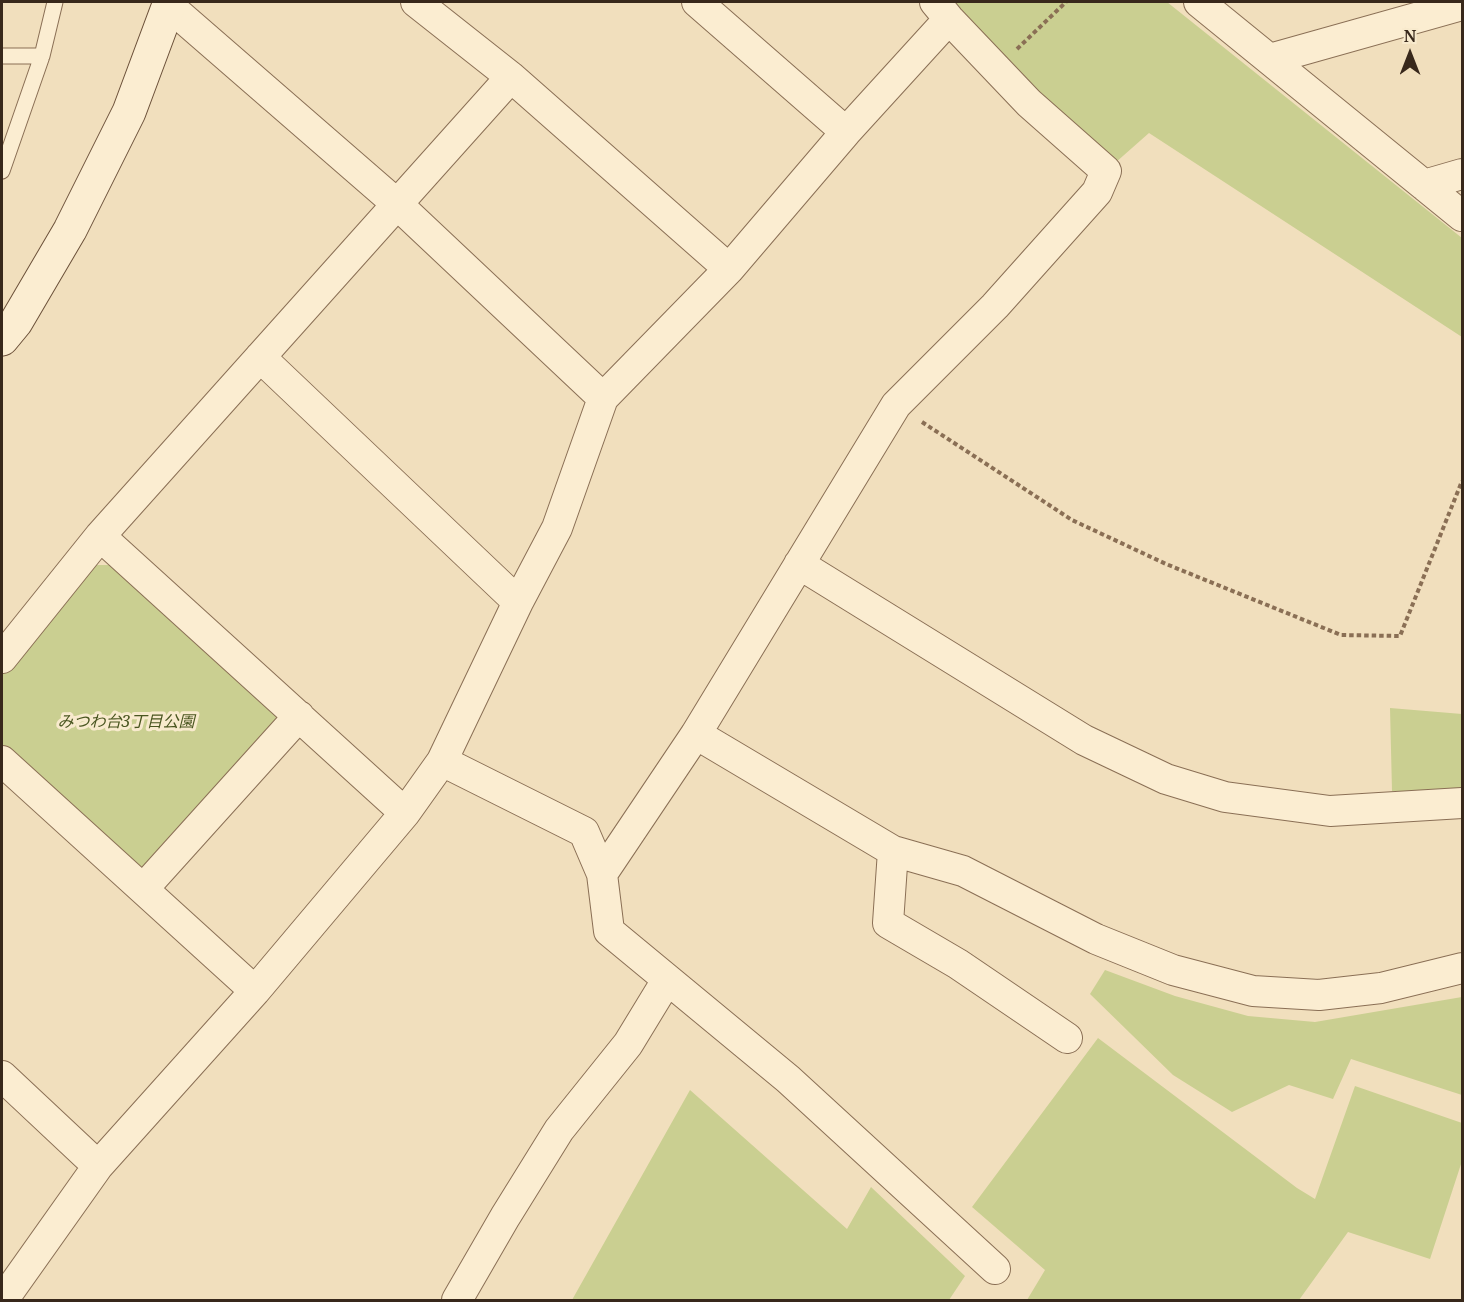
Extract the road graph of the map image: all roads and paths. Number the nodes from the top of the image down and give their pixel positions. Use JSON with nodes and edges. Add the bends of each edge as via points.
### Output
{"nodes":[{"id":1,"x":55,"y":2,"type":"edge"},
{"id":2,"x":416,"y":2,"type":"edge"},
{"id":3,"x":697,"y":2,"type":"edge"},
{"id":4,"x":1066,"y":2,"type":"edge"},
{"id":5,"x":1198,"y":2,"type":"edge"},
{"id":6,"x":169,"y":4,"type":"edge"},
{"id":7,"x":1462,"y":5,"type":"edge"},
{"id":8,"x":942,"y":10,"type":"edge"},
{"id":9,"x":2,"y":56,"type":"edge"},
{"id":10,"x":42,"y":56,"type":"junction"},
{"id":11,"x":1270,"y":59,"type":"junction"},
{"id":12,"x":996,"y":69,"type":"junction"},
{"id":13,"x":511,"y":77,"type":"junction"},
{"id":14,"x":846,"y":132,"type":"junction"},
{"id":15,"x":2,"y":171,"type":"edge"},
{"id":16,"x":1462,"y":174,"type":"edge"},
{"id":17,"x":1424,"y":185,"type":"junction"},
{"id":18,"x":397,"y":204,"type":"junction"},
{"id":19,"x":1462,"y":216,"type":"edge"},
{"id":20,"x":729,"y":269,"type":"junction"},
{"id":21,"x":2,"y":339,"type":"edge"},
{"id":22,"x":260,"y":357,"type":"junction"},
{"id":23,"x":603,"y":398,"type":"junction"},
{"id":24,"x":896,"y":405,"type":"junction"},
{"id":25,"x":1462,"y":481,"type":"edge"},
{"id":26,"x":100,"y":536,"type":"junction"},
{"id":27,"x":799,"y":564,"type":"junction"},
{"id":28,"x":518,"y":602,"type":"junction"},
{"id":29,"x":2,"y":658,"type":"edge"},
{"id":30,"x":299,"y":716,"type":"junction"},
{"id":31,"x":696,"y":734,"type":"junction"},
{"id":32,"x":2,"y":761,"type":"edge"},
{"id":33,"x":442,"y":761,"type":"junction"},
{"id":34,"x":1462,"y":803,"type":"edge"},
{"id":35,"x":405,"y":813,"type":"junction"},
{"id":36,"x":893,"y":851,"type":"junction"},
{"id":37,"x":602,"y":874,"type":"junction"},
{"id":38,"x":143,"y":889,"type":"junction"},
{"id":39,"x":1462,"y":968,"type":"edge"},
{"id":40,"x":668,"y":980,"type":"junction"},
{"id":41,"x":255,"y":991,"type":"junction"},
{"id":42,"x":1067,"y":1038,"type":"dead end"},
{"id":43,"x":2,"y":1076,"type":"edge"},
{"id":44,"x":98,"y":1166,"type":"junction"},
{"id":45,"x":996,"y":1269,"type":"dead end"},
{"id":46,"x":3,"y":1300,"type":"edge"},
{"id":47,"x":457,"y":1300,"type":"edge"}],
"edges":[{"from":1,"to":10,"type":"lane"},
{"from":2,"to":13,"type":"street"},
{"from":3,"to":14,"type":"street"},
{"from":4,"to":12,"type":"path"},
{"from":5,"to":11,"type":"street"},
{"from":6,"to":18,"type":"street"},
{"from":6,"to":21,"type":"street","via":[[129,112],[64,240]]},
{"from":7,"to":11,"type":"street"},
{"from":8,"to":12,"type":"street"},
{"from":8,"to":14,"type":"street"},
{"from":9,"to":10,"type":"lane"},
{"from":10,"to":15,"type":"lane"},
{"from":11,"to":17,"type":"street"},
{"from":12,"to":24,"type":"street","via":[[1106,171],[1098,192],[996,306]]},
{"from":13,"to":18,"type":"street"},
{"from":13,"to":20,"type":"street"},
{"from":14,"to":20,"type":"street"},
{"from":16,"to":17,"type":"street"},
{"from":17,"to":19,"type":"street"},
{"from":18,"to":22,"type":"street"},
{"from":18,"to":23,"type":"street"},
{"from":20,"to":23,"type":"street"},
{"from":22,"to":26,"type":"street"},
{"from":22,"to":28,"type":"street"},
{"from":23,"to":28,"type":"street","via":[[557,528]]},
{"from":24,"to":25,"type":"path","via":[[1072,520],[1166,564],[1341,635],[1400,636]]},
{"from":24,"to":27,"type":"street"},
{"from":26,"to":29,"type":"street"},
{"from":26,"to":30,"type":"street"},
{"from":27,"to":31,"type":"street"},
{"from":27,"to":34,"type":"street","via":[[1084,740],[1166,779],[1225,797],[1330,811]]},
{"from":28,"to":33,"type":"street"},
{"from":30,"to":35,"type":"street"},
{"from":30,"to":38,"type":"street"},
{"from":31,"to":36,"type":"street"},
{"from":31,"to":37,"type":"street"},
{"from":32,"to":38,"type":"street"},
{"from":33,"to":35,"type":"street"},
{"from":33,"to":37,"type":"street","via":[[584,832]]},
{"from":35,"to":41,"type":"street"},
{"from":36,"to":39,"type":"street","via":[[963,871],[1096,939],[1173,970],[1253,991],[1319,995],[1381,988]]},
{"from":36,"to":42,"type":"street","via":[[888,923],[958,964]]},
{"from":37,"to":40,"type":"street","via":[[609,931]]},
{"from":38,"to":41,"type":"street"},
{"from":40,"to":45,"type":"street","via":[[788,1079]]},
{"from":40,"to":47,"type":"street","via":[[628,1044],[559,1130]]},
{"from":41,"to":44,"type":"street"},
{"from":43,"to":44,"type":"street"},
{"from":44,"to":46,"type":"street"}]}
